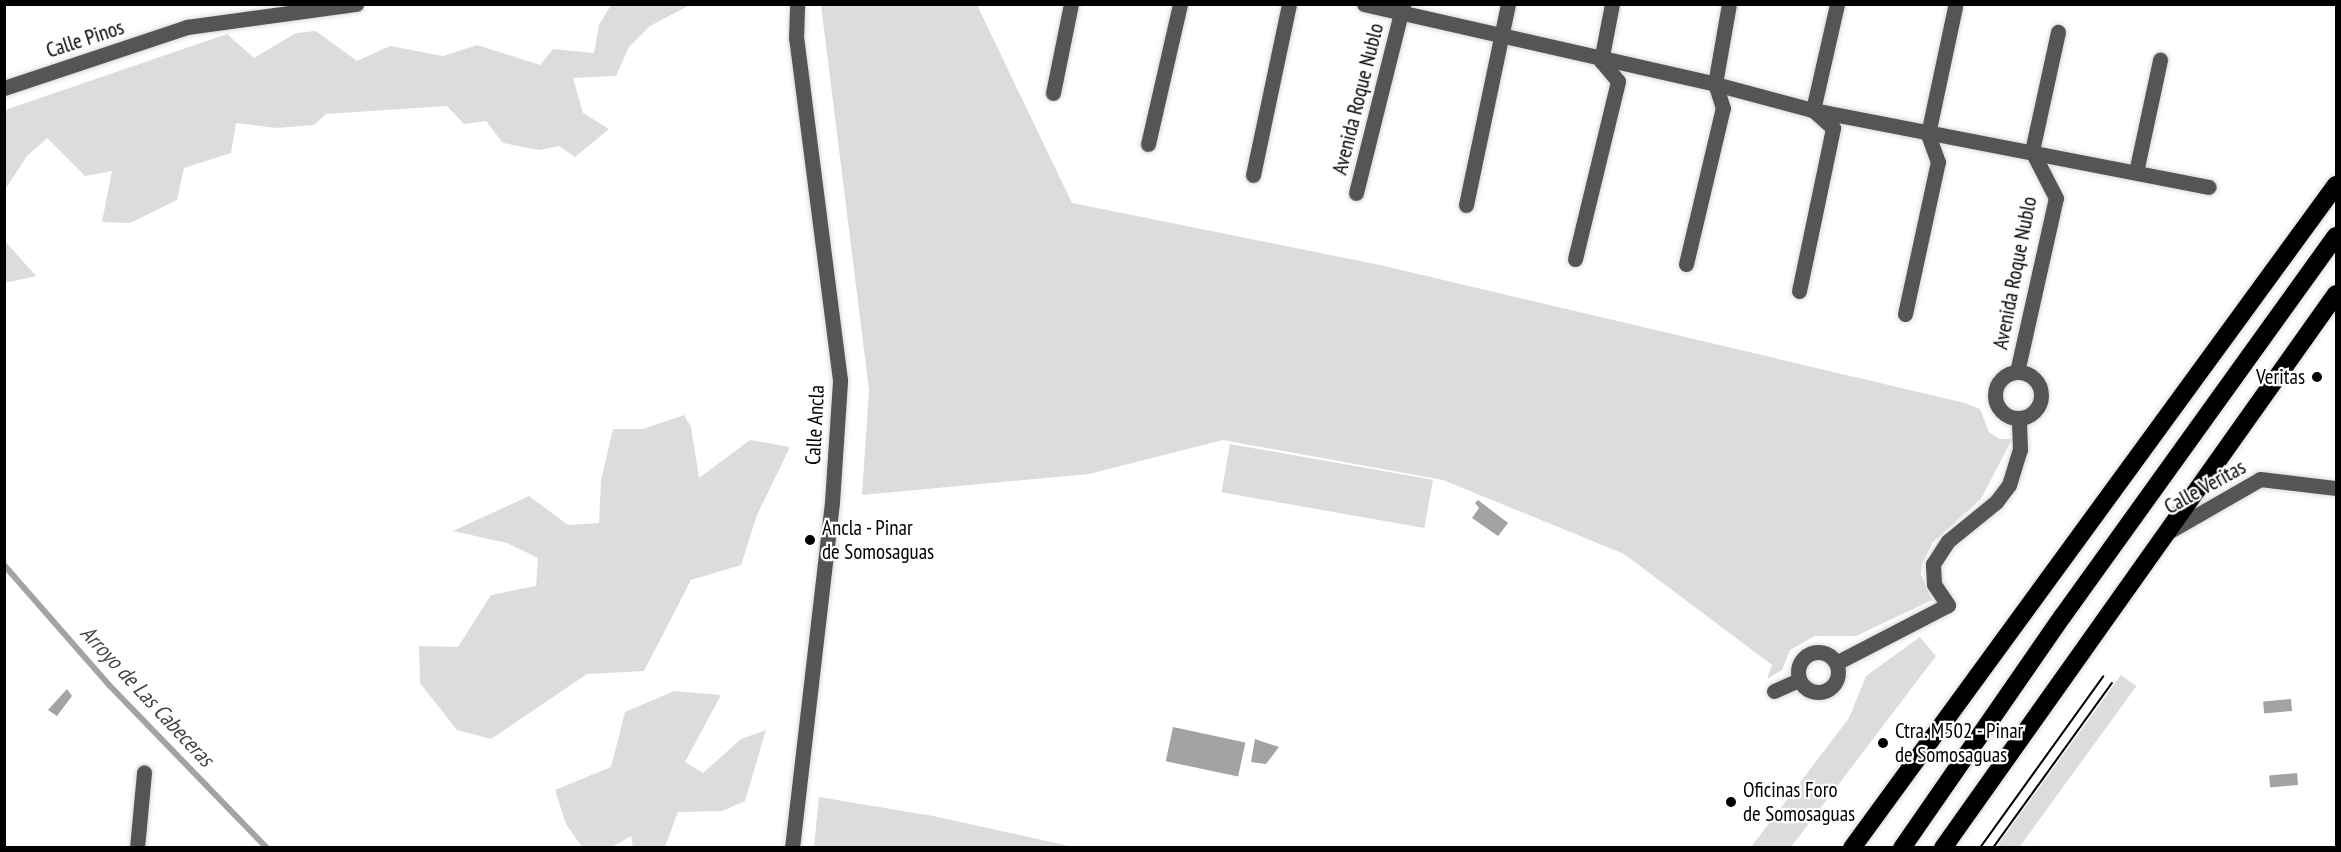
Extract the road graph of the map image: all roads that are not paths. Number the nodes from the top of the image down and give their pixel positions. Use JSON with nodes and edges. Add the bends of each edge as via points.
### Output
{"nodes":[{"id":1,"x":356,"y":4,"type":"edge"},
{"id":2,"x":1071,"y":4,"type":"edge"},
{"id":3,"x":1180,"y":4,"type":"edge"},
{"id":4,"x":1289,"y":4,"type":"edge"},
{"id":5,"x":1364,"y":4,"type":"edge"},
{"id":6,"x":1508,"y":4,"type":"edge"},
{"id":7,"x":1612,"y":4,"type":"edge"},
{"id":8,"x":1730,"y":4,"type":"edge"},
{"id":9,"x":1837,"y":4,"type":"edge"},
{"id":10,"x":795,"y":7,"type":"edge"},
{"id":11,"x":1955,"y":7,"type":"dead end"},
{"id":12,"x":1401,"y":10,"type":"edge"},
{"id":13,"x":2058,"y":32,"type":"dead end"},
{"id":14,"x":1501,"y":38,"type":"junction"},
{"id":15,"x":2160,"y":60,"type":"dead end"},
{"id":16,"x":1600,"y":61,"type":"junction"},
{"id":17,"x":1715,"y":84,"type":"junction"},
{"id":18,"x":4,"y":88,"type":"edge"},
{"id":19,"x":1053,"y":93,"type":"dead end"},
{"id":20,"x":1813,"y":110,"type":"junction"},
{"id":21,"x":1928,"y":134,"type":"junction"},
{"id":22,"x":1148,"y":144,"type":"dead end"},
{"id":23,"x":2032,"y":152,"type":"junction"},
{"id":24,"x":2136,"y":172,"type":"junction"},
{"id":25,"x":1253,"y":175,"type":"dead end"},
{"id":26,"x":2337,"y":185,"type":"edge"},
{"id":27,"x":2209,"y":187,"type":"dead end"},
{"id":28,"x":1356,"y":193,"type":"dead end"},
{"id":29,"x":1466,"y":205,"type":"dead end"},
{"id":30,"x":2337,"y":236,"type":"edge"},
{"id":31,"x":1575,"y":259,"type":"dead end"},
{"id":32,"x":1686,"y":264,"type":"dead end"},
{"id":33,"x":1799,"y":291,"type":"dead end"},
{"id":34,"x":2337,"y":294,"type":"edge"},
{"id":35,"x":1905,"y":314,"type":"dead end"},
{"id":36,"x":2017,"y":372,"type":"junction"},
{"id":37,"x":2019,"y":419,"type":"junction"},
{"id":38,"x":2337,"y":488,"type":"edge"},
{"id":39,"x":2165,"y":534,"type":"junction"},
{"id":40,"x":1948,"y":605,"type":"junction"},
{"id":41,"x":1965,"y":607,"type":"dead end"},
{"id":42,"x":1836,"y":663,"type":"junction"},
{"id":43,"x":1799,"y":680,"type":"junction"},
{"id":44,"x":1774,"y":691,"type":"dead end"},
{"id":45,"x":144,"y":772,"type":"dead end"},
{"id":46,"x":137,"y":848,"type":"edge"},
{"id":47,"x":792,"y":848,"type":"edge"},
{"id":48,"x":1852,"y":848,"type":"edge"},
{"id":49,"x":1902,"y":848,"type":"edge"},
{"id":50,"x":1943,"y":848,"type":"edge"}],
"edges":[{"from":1,"to":18,"type":"street","name":"Calle Pinos","via":[[187,27]]},
{"from":2,"to":19,"type":"street"},
{"from":3,"to":22,"type":"street"},
{"from":4,"to":25,"type":"street"},
{"from":5,"to":12,"type":"street","name":"Avenida Roque Nublo"},
{"from":6,"to":14,"type":"street"},
{"from":7,"to":16,"type":"street"},
{"from":8,"to":17,"type":"street"},
{"from":9,"to":20,"type":"street"},
{"from":10,"to":47,"type":"street","name":"Calle Ancla","via":[[840,380],[832,502]]},
{"from":11,"to":21,"type":"street"},
{"from":12,"to":14,"type":"street","name":"Avenida Roque Nublo"},
{"from":12,"to":28,"type":"street","name":"Avenida Roque Nublo"},
{"from":13,"to":23,"type":"street"},
{"from":14,"to":16,"type":"street","name":"Avenida Roque Nublo"},
{"from":14,"to":29,"type":"street"},
{"from":15,"to":24,"type":"street"},
{"from":16,"to":17,"type":"street","name":"Avenida Roque Nublo"},
{"from":16,"to":31,"type":"street","via":[[1618,81]]},
{"from":17,"to":20,"type":"street","name":"Avenida Roque Nublo"},
{"from":17,"to":32,"type":"street","via":[[1723,108]]},
{"from":20,"to":21,"type":"street","name":"Avenida Roque Nublo"},
{"from":20,"to":33,"type":"street","via":[[1833,128]]},
{"from":21,"to":23,"type":"street","name":"Avenida Roque Nublo"},
{"from":21,"to":35,"type":"street","via":[[1938,162]]},
{"from":23,"to":24,"type":"street","name":"Avenida Roque Nublo"},
{"from":23,"to":36,"type":"street","name":"Avenida Roque Nublo","via":[[2056,198]]},
{"from":24,"to":27,"type":"street","name":"Avenida Roque Nublo"},
{"from":26,"to":48,"type":"highway"},
{"from":30,"to":49,"type":"highway","via":[[2062,616]]},
{"from":34,"to":39,"type":"highway"},
{"from":36,"to":37,"type":"street","via":[[2002,379],[1995,394],[2004,414]]},
{"from":36,"to":37,"type":"street","via":[[2033,377],[2042,391],[2039,407]]},
{"from":37,"to":40,"type":"street","via":[[2020,450],[2009,486],[1996,502],[1948,541],[1933,564],[1934,584]]},
{"from":38,"to":39,"type":"street","name":"Calle Veritas","via":[[2260,479]]},
{"from":39,"to":50,"type":"highway"},
{"from":40,"to":41,"type":"street"},
{"from":40,"to":42,"type":"street"},
{"from":42,"to":43,"type":"street","via":[[1825,653],[1811,653],[1800,662]]},
{"from":42,"to":43,"type":"street","via":[[1837,676],[1826,690],[1812,691]]},
{"from":43,"to":44,"type":"street"},
{"from":45,"to":46,"type":"street"}]}
